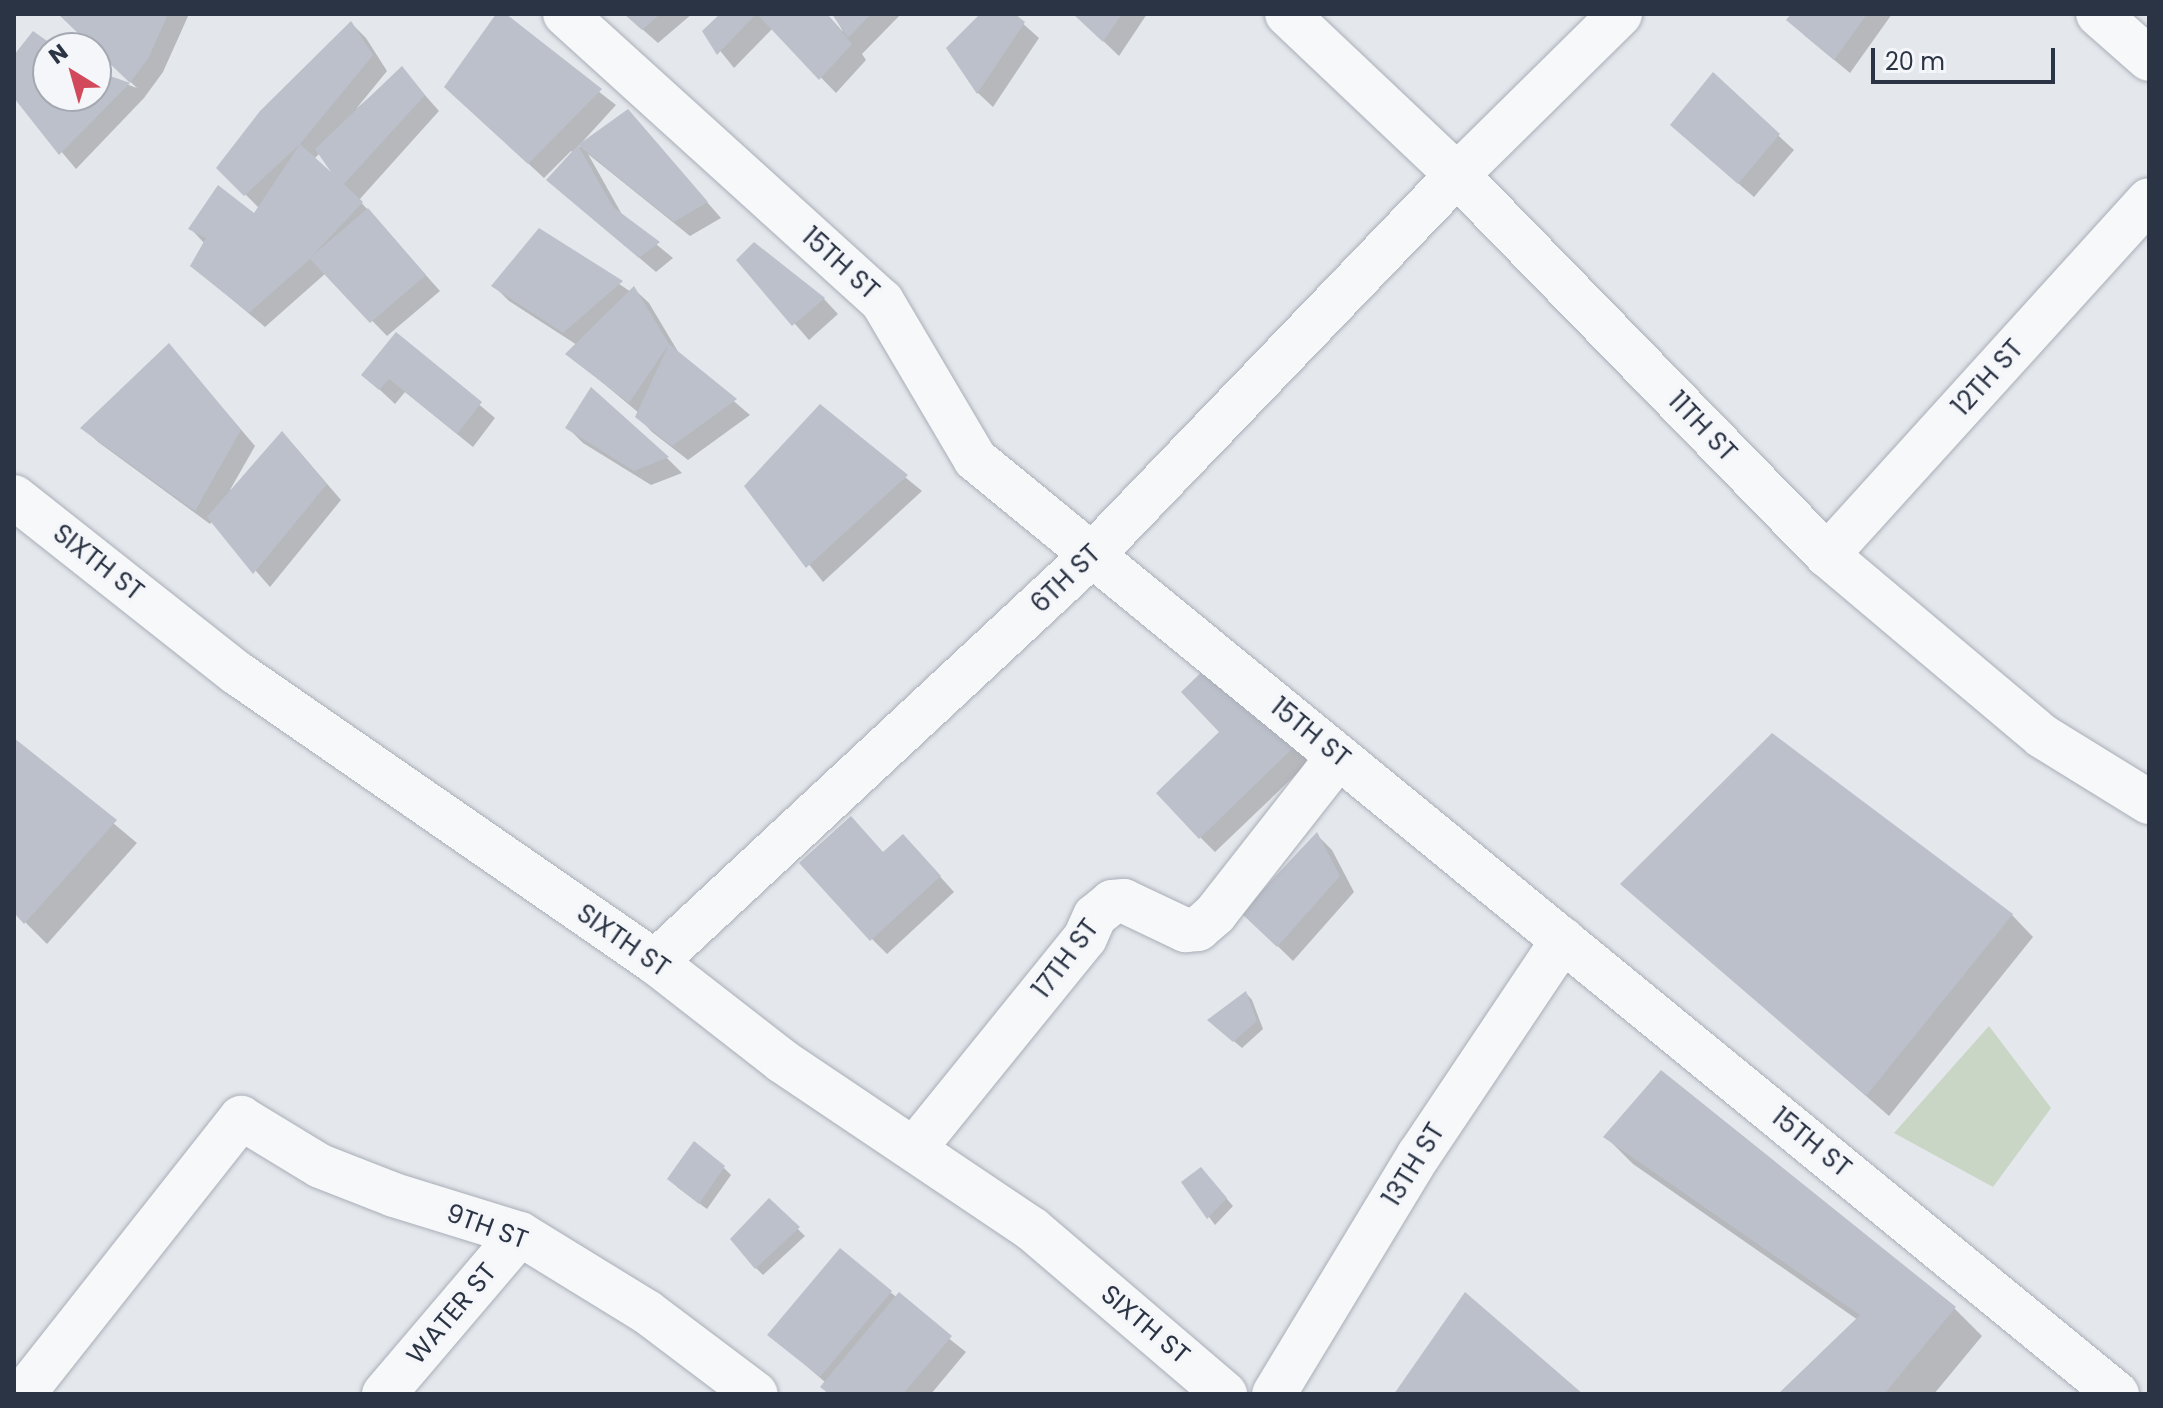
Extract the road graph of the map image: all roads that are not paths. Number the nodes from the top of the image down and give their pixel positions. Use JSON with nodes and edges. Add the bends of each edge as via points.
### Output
{"nodes":[{"id":1,"x":565,"y":14,"type":"edge"},
{"id":2,"x":1287,"y":14,"type":"edge"},
{"id":3,"x":1620,"y":14,"type":"edge"},
{"id":4,"x":2098,"y":14,"type":"edge"},
{"id":5,"x":2149,"y":59,"type":"edge"},
{"id":6,"x":1457,"y":175,"type":"junction"},
{"id":7,"x":2149,"y":200,"type":"edge"},
{"id":8,"x":14,"y":497,"type":"edge"},
{"id":9,"x":1092,"y":555,"type":"junction"},
{"id":10,"x":1827,"y":555,"type":"junction"},
{"id":11,"x":1338,"y":757,"type":"junction"},
{"id":12,"x":2149,"y":802,"type":"edge"},
{"id":13,"x":1563,"y":940,"type":"junction"},
{"id":14,"x":655,"y":962,"type":"junction"},
{"id":15,"x":914,"y":1149,"type":"junction"},
{"id":16,"x":520,"y":1234,"type":"junction"},
{"id":17,"x":23,"y":1394,"type":"edge"},
{"id":18,"x":384,"y":1394,"type":"edge"},
{"id":19,"x":756,"y":1394,"type":"edge"},
{"id":20,"x":1225,"y":1394,"type":"edge"},
{"id":21,"x":1274,"y":1394,"type":"edge"},
{"id":22,"x":2117,"y":1394,"type":"edge"}],
"edges":[{"from":1,"to":9,"type":"street","name":"15TH ST","via":[[882,301],[975,459]]},
{"from":2,"to":6,"type":"street","name":"11TH ST"},
{"from":3,"to":6,"type":"street","name":"6TH ST"},
{"from":4,"to":5,"type":"street"},
{"from":6,"to":9,"type":"street","name":"6TH ST"},
{"from":6,"to":10,"type":"street","name":"11TH ST"},
{"from":7,"to":10,"type":"street","name":"12TH ST"},
{"from":8,"to":14,"type":"street","name":"SIXTH ST","via":[[237,673]]},
{"from":9,"to":11,"type":"street","name":"15TH ST"},
{"from":9,"to":14,"type":"street","name":"6TH ST"},
{"from":10,"to":12,"type":"street","name":"11TH ST","via":[[2042,736]]},
{"from":11,"to":13,"type":"street","name":"15TH ST"},
{"from":11,"to":15,"type":"street","name":"17TH ST","via":[[1198,929],[1185,930],[1124,901],[1112,902],[1095,916],[1085,938]]},
{"from":13,"to":21,"type":"street","name":"13TH ST","via":[[1419,1155]]},
{"from":13,"to":22,"type":"street","name":"15TH ST"},
{"from":14,"to":15,"type":"street","name":"SIXTH ST","via":[[782,1061]]},
{"from":15,"to":20,"type":"street","name":"SIXTH ST","via":[[1032,1229]]},
{"from":16,"to":17,"type":"street","name":"9TH ST","via":[[320,1166],[241,1118]]},
{"from":16,"to":18,"type":"street","name":"WATER ST"},
{"from":16,"to":19,"type":"street","name":"9TH ST","via":[[647,1312]]}]}
